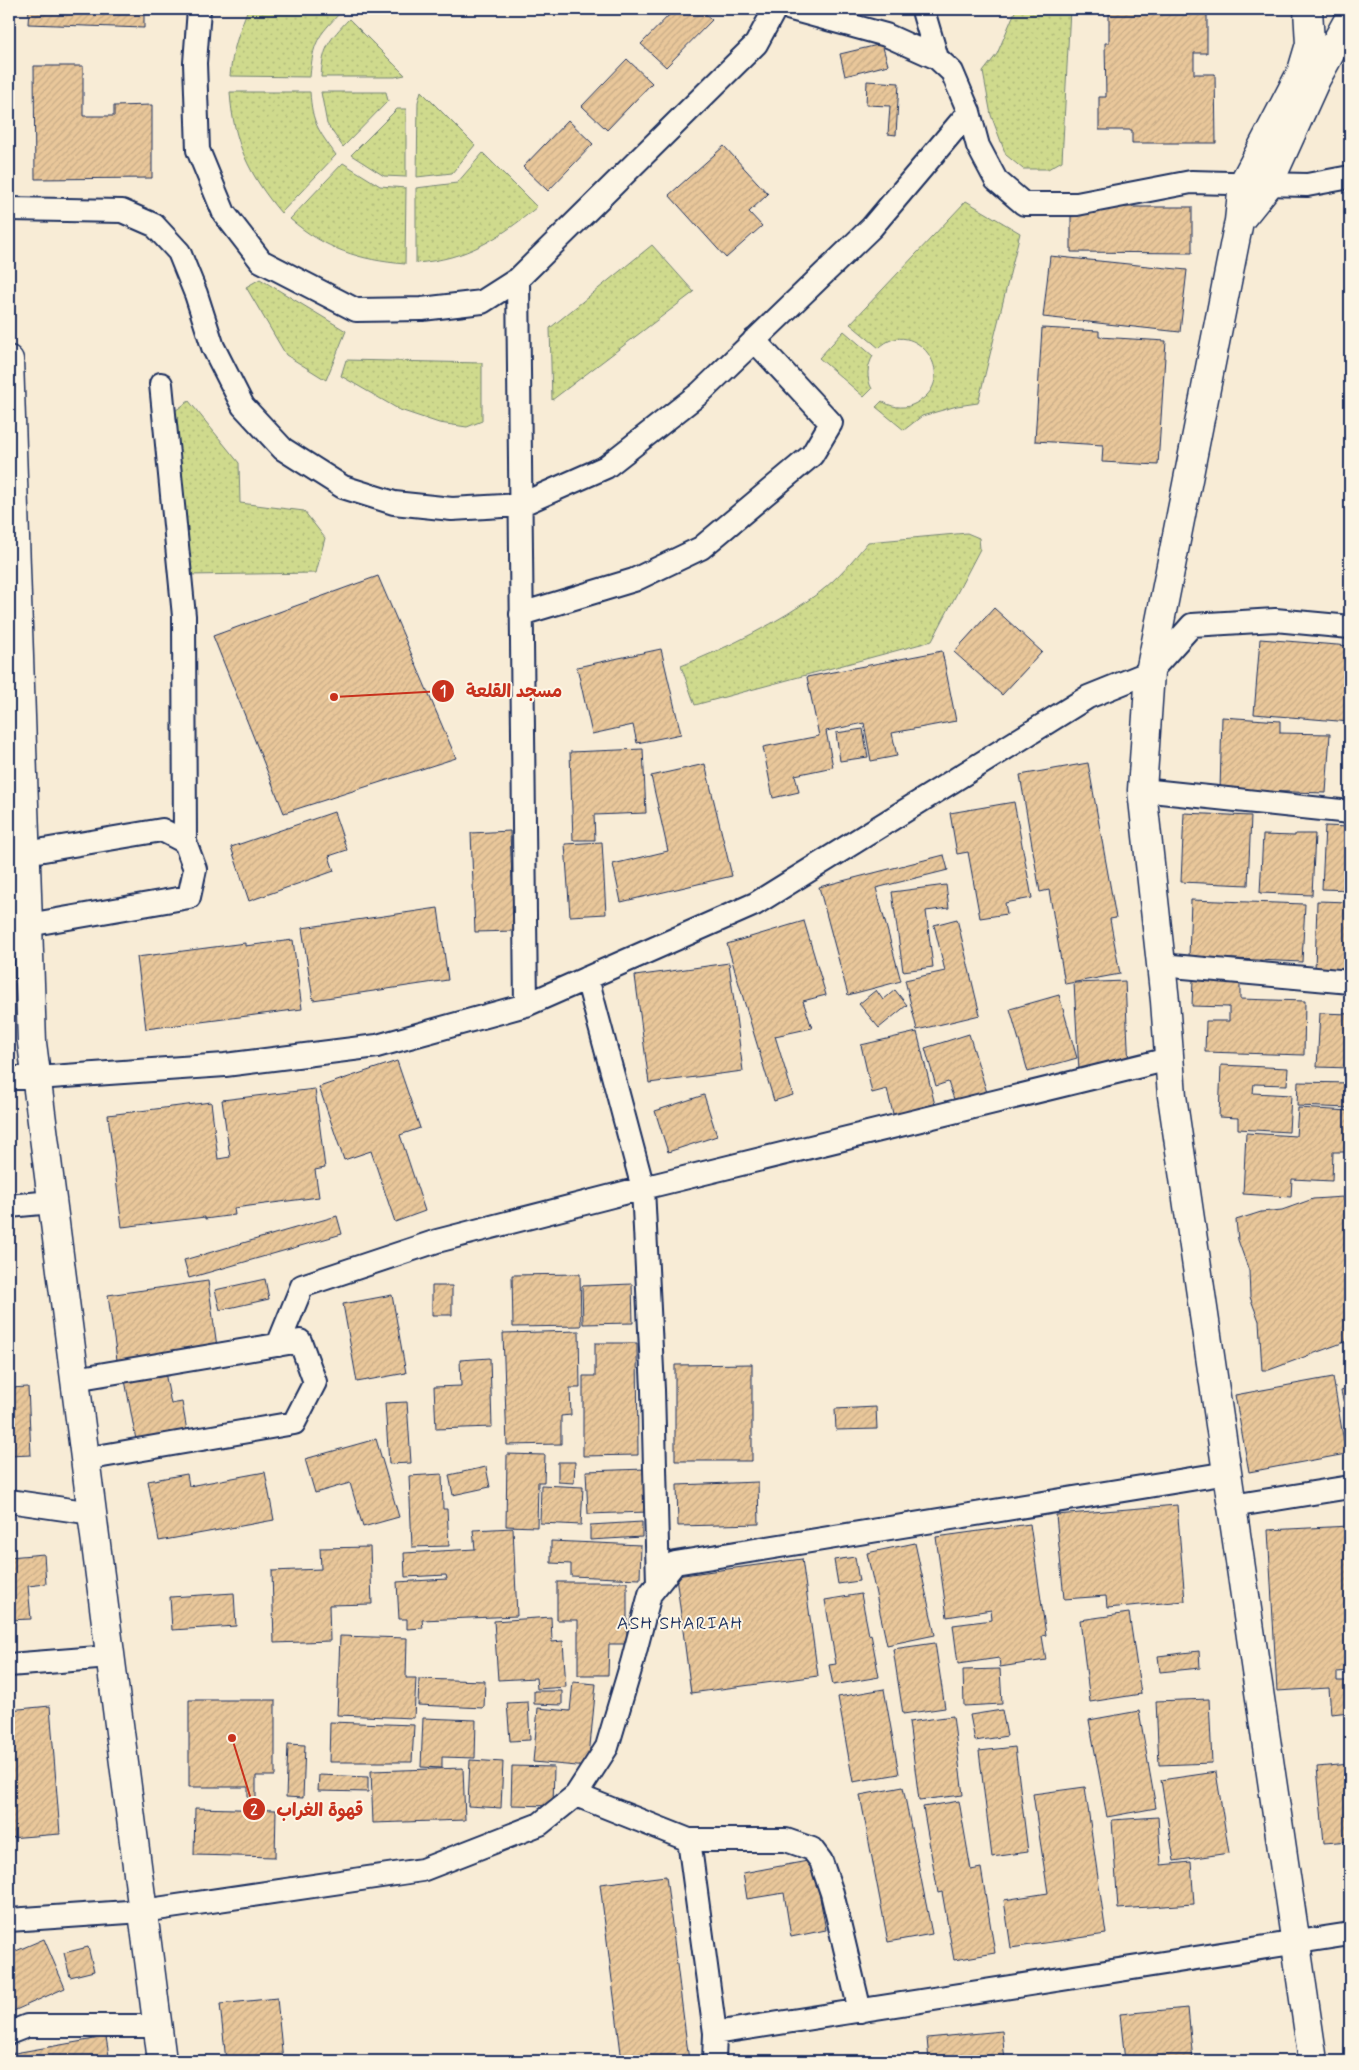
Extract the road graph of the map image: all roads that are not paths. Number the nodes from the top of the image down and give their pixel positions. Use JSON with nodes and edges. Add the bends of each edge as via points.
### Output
{"nodes":[{"id":1,"x":199,"y":9,"type":"edge"},
{"id":2,"x":775,"y":9,"type":"edge"},
{"id":3,"x":791,"y":9,"type":"edge"},
{"id":4,"x":924,"y":9,"type":"edge"},
{"id":5,"x":1308,"y":9,"type":"edge"},
{"id":6,"x":1350,"y":17,"type":"edge"},
{"id":7,"x":937,"y":58,"type":"junction"},
{"id":8,"x":969,"y":112,"type":"junction"},
{"id":9,"x":1350,"y":177,"type":"edge"},
{"id":10,"x":1256,"y":184,"type":"junction"},
{"id":11,"x":9,"y":209,"type":"edge"},
{"id":12,"x":518,"y":279,"type":"junction"},
{"id":13,"x":754,"y":340,"type":"junction"},
{"id":14,"x":9,"y":360,"type":"edge"},
{"id":15,"x":161,"y":384,"type":"dead end"},
{"id":16,"x":520,"y":505,"type":"junction"},
{"id":17,"x":13,"y":613,"type":"edge"},
{"id":18,"x":521,"y":614,"type":"junction"},
{"id":19,"x":1350,"y":627,"type":"edge"},
{"id":20,"x":1150,"y":672,"type":"junction"},
{"id":21,"x":1142,"y":790,"type":"junction"},
{"id":22,"x":1350,"y":812,"type":"edge"},
{"id":23,"x":186,"y":842,"type":"junction"},
{"id":24,"x":20,"y":865,"type":"edge"},
{"id":25,"x":28,"y":925,"type":"junction"},
{"id":26,"x":1161,"y":966,"type":"junction"},
{"id":27,"x":587,"y":978,"type":"junction"},
{"id":28,"x":1350,"y":982,"type":"edge"},
{"id":29,"x":526,"y":1005,"type":"junction"},
{"id":30,"x":1169,"y":1059,"type":"junction"},
{"id":31,"x":9,"y":1078,"type":"edge"},
{"id":32,"x":36,"y":1078,"type":"junction"},
{"id":33,"x":643,"y":1188,"type":"junction"},
{"id":34,"x":52,"y":1202,"type":"junction"},
{"id":35,"x":9,"y":1206,"type":"edge"},
{"id":36,"x":278,"y":1345,"type":"junction"},
{"id":37,"x":75,"y":1379,"type":"junction"},
{"id":38,"x":85,"y":1459,"type":"junction"},
{"id":39,"x":1228,"y":1473,"type":"junction"},
{"id":40,"x":1350,"y":1487,"type":"edge"},
{"id":41,"x":9,"y":1501,"type":"edge"},
{"id":42,"x":1232,"y":1506,"type":"junction"},
{"id":43,"x":92,"y":1512,"type":"junction"},
{"id":44,"x":658,"y":1584,"type":"junction"},
{"id":45,"x":110,"y":1657,"type":"junction"},
{"id":46,"x":9,"y":1665,"type":"edge"},
{"id":47,"x":576,"y":1795,"type":"junction"},
{"id":48,"x":689,"y":1840,"type":"junction"},
{"id":49,"x":143,"y":1911,"type":"junction"},
{"id":50,"x":9,"y":1920,"type":"edge"},
{"id":51,"x":1350,"y":1934,"type":"edge"},
{"id":52,"x":1296,"y":1944,"type":"junction"},
{"id":53,"x":860,"y":2011,"type":"junction"},
{"id":54,"x":158,"y":2026,"type":"junction"},
{"id":55,"x":9,"y":2033,"type":"edge"},
{"id":56,"x":715,"y":2033,"type":"junction"},
{"id":57,"x":162,"y":2061,"type":"edge"},
{"id":58,"x":714,"y":2061,"type":"edge"},
{"id":59,"x":1313,"y":2061,"type":"edge"}],
"edges":[{"from":1,"to":12,"type":"street","via":[[195,63],[198,150],[224,213],[261,261],[356,310],[422,309],[482,302]]},
{"from":2,"to":12,"type":"street","via":[[756,44]]},
{"from":3,"to":7,"type":"street","via":[[886,35]]},
{"from":4,"to":7,"type":"street"},
{"from":5,"to":10,"type":"street","via":[[1310,44]]},
{"from":6,"to":10,"type":"street"},
{"from":7,"to":8,"type":"street","via":[[952,72]]},
{"from":8,"to":10,"type":"street","via":[[978,146],[996,180],[1024,204],[1077,204],[1191,182]]},
{"from":8,"to":13,"type":"street","via":[[872,227]]},
{"from":9,"to":10,"type":"street","via":[[1308,185]]},
{"from":10,"to":20,"type":"street","via":[[1239,221]]},
{"from":11,"to":16,"type":"street","via":[[122,211],[154,225],[179,252],[213,347],[243,406],[284,449],[344,487],[394,503],[452,509]]},
{"from":12,"to":16,"type":"street"},
{"from":13,"to":16,"type":"street","via":[[700,392],[606,467]]},
{"from":13,"to":18,"type":"street","via":[[831,423],[812,455],[701,548],[634,580]]},
{"from":14,"to":17,"type":"street"},
{"from":15,"to":23,"type":"street","via":[[184,616]]},
{"from":16,"to":18,"type":"street"},
{"from":17,"to":24,"type":"street"},
{"from":18,"to":29,"type":"street"},
{"from":19,"to":20,"type":"street","via":[[1275,620],[1192,625]]},
{"from":20,"to":21,"type":"street"},
{"from":20,"to":27,"type":"street","via":[[1088,697],[755,904]]},
{"from":21,"to":22,"type":"street"},
{"from":21,"to":26,"type":"street"},
{"from":23,"to":24,"type":"street","via":[[162,830]]},
{"from":23,"to":25,"type":"street","via":[[195,869],[189,897]]},
{"from":24,"to":25,"type":"street"},
{"from":25,"to":32,"type":"street"},
{"from":26,"to":28,"type":"street"},
{"from":26,"to":30,"type":"street"},
{"from":27,"to":29,"type":"street"},
{"from":27,"to":33,"type":"street"},
{"from":29,"to":32,"type":"street","via":[[377,1046],[225,1065]]},
{"from":30,"to":33,"type":"street"},
{"from":30,"to":39,"type":"street","via":[[1173,1106]]},
{"from":31,"to":32,"type":"street"},
{"from":32,"to":34,"type":"street"},
{"from":33,"to":36,"type":"street","via":[[437,1241],[302,1286]]},
{"from":33,"to":44,"type":"street"},
{"from":34,"to":35,"type":"street"},
{"from":34,"to":37,"type":"street"},
{"from":36,"to":37,"type":"street"},
{"from":36,"to":38,"type":"street","via":[[300,1341],[315,1382],[294,1423]]},
{"from":37,"to":38,"type":"street"},
{"from":38,"to":43,"type":"street"},
{"from":39,"to":42,"type":"street"},
{"from":39,"to":44,"type":"street","via":[[675,1563]]},
{"from":40,"to":42,"type":"street"},
{"from":41,"to":43,"type":"street"},
{"from":42,"to":52,"type":"street"},
{"from":43,"to":45,"type":"street"},
{"from":44,"to":47,"type":"street","via":[[650,1594],[607,1747]]},
{"from":45,"to":46,"type":"street"},
{"from":45,"to":49,"type":"street"},
{"from":47,"to":48,"type":"street"},
{"from":47,"to":49,"type":"street","via":[[540,1824],[422,1870]]},
{"from":48,"to":53,"type":"street","via":[[786,1840],[812,1849],[821,1861],[832,1893]]},
{"from":48,"to":56,"type":"street"},
{"from":49,"to":50,"type":"street"},
{"from":49,"to":54,"type":"street"},
{"from":51,"to":52,"type":"street"},
{"from":52,"to":53,"type":"street"},
{"from":52,"to":59,"type":"street"},
{"from":53,"to":56,"type":"street"},
{"from":54,"to":55,"type":"street","via":[[27,2026]]},
{"from":54,"to":57,"type":"street"},
{"from":56,"to":58,"type":"street"}]}
